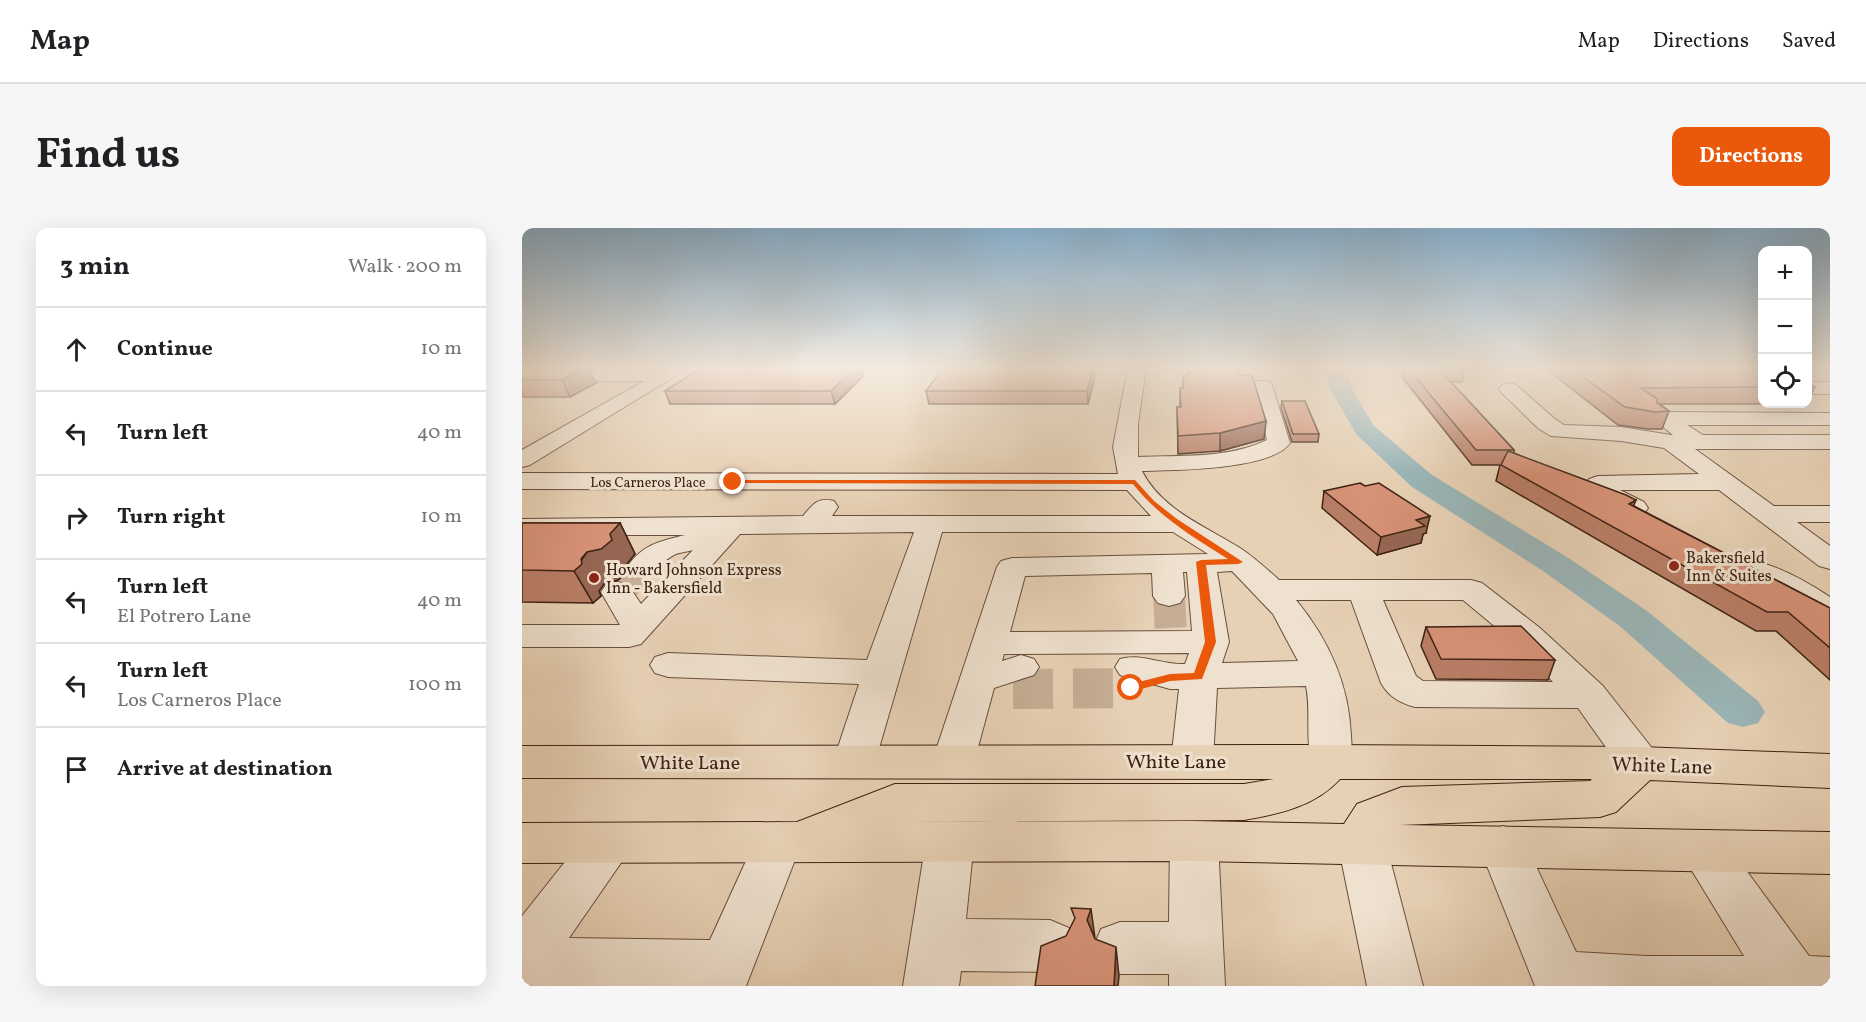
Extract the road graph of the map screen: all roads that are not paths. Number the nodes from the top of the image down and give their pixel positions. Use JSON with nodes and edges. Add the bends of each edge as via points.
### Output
{"nodes":[{"id":1,"x":619,"y":403,"type":"edge"},
{"id":2,"x":1132,"y":403,"type":"edge"},
{"id":3,"x":1267,"y":403,"type":"edge"},
{"id":4,"x":1525,"y":403,"type":"edge"},
{"id":5,"x":1830,"y":418,"type":"edge"},
{"id":6,"x":1671,"y":442,"type":"junction"},
{"id":7,"x":1697,"y":442,"type":"junction"},
{"id":8,"x":1825,"y":445,"type":"edge"},
{"id":9,"x":522,"y":460,"type":"edge"},
{"id":10,"x":1131,"y":473,"type":"junction"},
{"id":11,"x":522,"y":482,"type":"edge"},
{"id":12,"x":733,"y":482,"type":"junction"},
{"id":13,"x":845,"y":482,"type":"junction"},
{"id":14,"x":1725,"y":482,"type":"junction"},
{"id":15,"x":1768,"y":514,"type":"junction"},
{"id":16,"x":1830,"y":514,"type":"edge"},
{"id":17,"x":1659,"y":520,"type":"edge"},
{"id":18,"x":811,"y":524,"type":"junction"},
{"id":19,"x":931,"y":524,"type":"junction"},
{"id":20,"x":1179,"y":524,"type":"junction"},
{"id":21,"x":685,"y":526,"type":"junction"},
{"id":22,"x":522,"y":527,"type":"edge"},
{"id":23,"x":729,"y":530,"type":"junction"},
{"id":24,"x":1732,"y":557,"type":"edge"},
{"id":25,"x":1830,"y":560,"type":"edge"},
{"id":26,"x":1238,"y":562,"type":"junction"},
{"id":27,"x":1184,"y":563,"type":"junction"},
{"id":28,"x":643,"y":566,"type":"tunnel mouth"},
{"id":29,"x":1270,"y":590,"type":"junction"},
{"id":30,"x":1363,"y":590,"type":"junction"},
{"id":31,"x":617,"y":592,"type":"dead end"},
{"id":32,"x":1169,"y":596,"type":"tunnel mouth"},
{"id":33,"x":1830,"y":612,"type":"edge"},
{"id":34,"x":639,"y":626,"type":"junction"},
{"id":35,"x":522,"y":636,"type":"edge"},
{"id":36,"x":1184,"y":654,"type":"junction"},
{"id":37,"x":668,"y":665,"type":"dead end"},
{"id":38,"x":1000,"y":670,"type":"junction"},
{"id":39,"x":881,"y":673,"type":"junction"},
{"id":40,"x":1320,"y":673,"type":"junction"},
{"id":41,"x":1132,"y":677,"type":"tunnel mouth"},
{"id":42,"x":1589,"y":695,"type":"junction"},
{"id":43,"x":1192,"y":761,"type":"junction"},
{"id":44,"x":1331,"y":761,"type":"junction"},
{"id":45,"x":522,"y":762,"type":"edge"},
{"id":46,"x":855,"y":762,"type":"junction"},
{"id":47,"x":953,"y":762,"type":"junction"},
{"id":48,"x":1640,"y":763,"type":"junction"},
{"id":49,"x":1830,"y":771,"type":"edge"},
{"id":50,"x":950,"y":841,"type":"junction"},
{"id":51,"x":1194,"y":841,"type":"junction"},
{"id":52,"x":788,"y":842,"type":"junction"},
{"id":53,"x":522,"y":843,"type":"edge"},
{"id":54,"x":608,"y":843,"type":"junction"},
{"id":55,"x":1362,"y":844,"type":"junction"},
{"id":56,"x":1503,"y":846,"type":"junction"},
{"id":57,"x":1704,"y":851,"type":"junction"},
{"id":58,"x":1830,"y":853,"type":"edge"},
{"id":59,"x":1050,"y":946,"type":"edge"},
{"id":60,"x":1120,"y":948,"type":"dead end"},
{"id":61,"x":522,"y":959,"type":"edge"},
{"id":62,"x":522,"y":965,"type":"edge"},
{"id":63,"x":934,"y":966,"type":"edge"},
{"id":64,"x":1197,"y":967,"type":"edge"},
{"id":65,"x":722,"y":980,"type":"edge"},
{"id":66,"x":1561,"y":982,"type":"edge"},
{"id":67,"x":1647,"y":985,"type":"edge"},
{"id":68,"x":1807,"y":985,"type":"edge"},
{"id":69,"x":1395,"y":986,"type":"edge"}],
"edges":[{"from":1,"to":9,"type":"street"},
{"from":2,"to":10,"type":"street","via":[[1124,452]]},
{"from":3,"to":10,"type":"street","name":"Los Carneros Place","via":[[1279,443],[1271,449]]},
{"from":4,"to":6,"type":"street","via":[[1559,431],[1621,434]]},
{"from":5,"to":7,"type":"street","via":[[1663,418]]},
{"from":6,"to":7,"type":"street"},
{"from":6,"to":14,"type":"street"},
{"from":7,"to":8,"type":"street"},
{"from":10,"to":13,"type":"street","name":"Los Carneros Place"},
{"from":10,"to":20,"type":"street","via":[[1152,502]]},
{"from":11,"to":12,"type":"street","name":"Los Carneros Place"},
{"from":12,"to":13,"type":"street","name":"Los Carneros Place"},
{"from":12,"to":21,"type":"street"},
{"from":13,"to":18,"type":"street"},
{"from":14,"to":15,"type":"street"},
{"from":14,"to":17,"type":"street","via":[[1598,484],[1603,491]]},
{"from":15,"to":16,"type":"street"},
{"from":15,"to":25,"type":"street"},
{"from":18,"to":19,"type":"street"},
{"from":18,"to":23,"type":"street"},
{"from":19,"to":20,"type":"street"},
{"from":19,"to":39,"type":"street"},
{"from":20,"to":26,"type":"street"},
{"from":21,"to":22,"type":"street"},
{"from":21,"to":23,"type":"street"},
{"from":23,"to":28,"type":"street","via":[[663,549]]},
{"from":23,"to":34,"type":"street"},
{"from":24,"to":33,"type":"street"},
{"from":26,"to":27,"type":"street"},
{"from":26,"to":29,"type":"street"},
{"from":27,"to":32,"type":"street"},
{"from":27,"to":36,"type":"street"},
{"from":27,"to":38,"type":"street","via":[[1012,567]]},
{"from":29,"to":30,"type":"street"},
{"from":29,"to":40,"type":"street","via":[[1291,614]]},
{"from":30,"to":42,"type":"street","via":[[1471,590],[1528,636]]},
{"from":30,"to":42,"type":"street","via":[[1400,683],[1415,694]]},
{"from":31,"to":34,"type":"street"},
{"from":34,"to":35,"type":"street","via":[[629,636]]},
{"from":36,"to":38,"type":"street"},
{"from":36,"to":40,"type":"street"},
{"from":36,"to":41,"type":"street"},
{"from":36,"to":43,"type":"street"},
{"from":37,"to":39,"type":"street"},
{"from":38,"to":47,"type":"street"},
{"from":39,"to":46,"type":"street"},
{"from":40,"to":44,"type":"street","via":[[1327,694]]},
{"from":42,"to":48,"type":"street"},
{"from":43,"to":44,"type":"main road","name":"White Lane"},
{"from":43,"to":47,"type":"main road","name":"White Lane"},
{"from":44,"to":48,"type":"main road","name":"White Lane"},
{"from":44,"to":52,"type":"main road","via":[[1314,780],[1282,796],[1244,802],[896,802]]},
{"from":45,"to":46,"type":"main road","name":"White Lane"},
{"from":46,"to":47,"type":"main road","name":"White Lane"},
{"from":48,"to":49,"type":"main road","name":"White Lane"},
{"from":48,"to":55,"type":"main road","via":[[1600,799],[1402,806],[1376,814],[1364,828]]},
{"from":50,"to":51,"type":"main road"},
{"from":50,"to":52,"type":"main road"},
{"from":50,"to":63,"type":"street"},
{"from":51,"to":55,"type":"main road"},
{"from":51,"to":64,"type":"street"},
{"from":52,"to":54,"type":"main road"},
{"from":52,"to":65,"type":"street"},
{"from":53,"to":54,"type":"main road"},
{"from":54,"to":61,"type":"street"},
{"from":55,"to":56,"type":"main road"},
{"from":55,"to":69,"type":"street"},
{"from":56,"to":57,"type":"main road"},
{"from":56,"to":66,"type":"street"},
{"from":57,"to":58,"type":"main road"},
{"from":57,"to":68,"type":"street"},
{"from":59,"to":63,"type":"street"},
{"from":60,"to":64,"type":"street"},
{"from":62,"to":65,"type":"street"},
{"from":66,"to":67,"type":"street"},
{"from":67,"to":68,"type":"street"}]}
